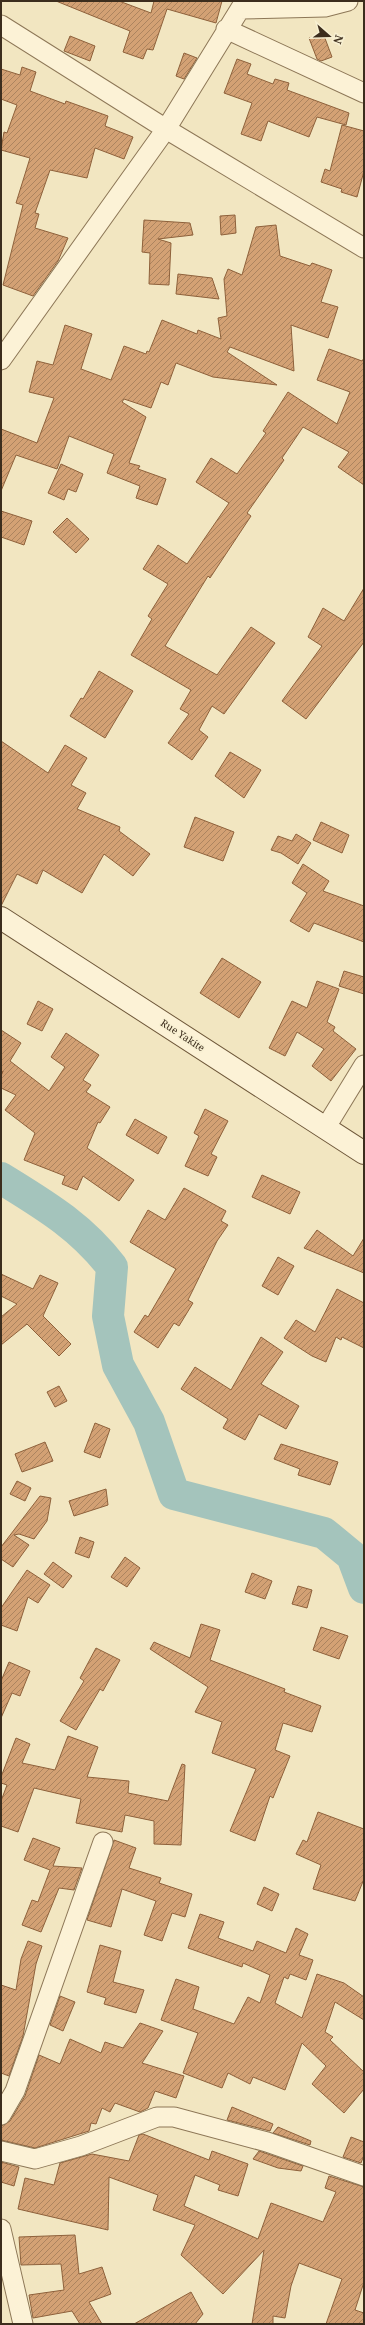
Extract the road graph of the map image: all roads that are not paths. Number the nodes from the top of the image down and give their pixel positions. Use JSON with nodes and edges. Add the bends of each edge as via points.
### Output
{"nodes":[{"id":1,"x":348,"y":1,"type":"edge"},
{"id":2,"x":242,"y":5,"type":"edge"},
{"id":3,"x":1,"y":25,"type":"edge"},
{"id":4,"x":226,"y":29,"type":"junction"},
{"id":5,"x":364,"y":93,"type":"edge"},
{"id":6,"x":166,"y":129,"type":"junction"},
{"id":7,"x":364,"y":248,"type":"edge"},
{"id":8,"x":1,"y":360,"type":"edge"},
{"id":9,"x":1,"y":918,"type":"edge"},
{"id":10,"x":364,"y":1065,"type":"edge"},
{"id":11,"x":326,"y":1127,"type":"junction"},
{"id":12,"x":364,"y":1153,"type":"edge"},
{"id":13,"x":103,"y":1842,"type":"dead end"},
{"id":14,"x":1,"y":2115,"type":"edge"},
{"id":15,"x":1,"y":2151,"type":"edge"},
{"id":16,"x":364,"y":2176,"type":"edge"},
{"id":17,"x":1,"y":2229,"type":"edge"},
{"id":18,"x":24,"y":2324,"type":"edge"}],
"edges":[{"from":1,"to":2,"type":"street","via":[[325,7]]},
{"from":2,"to":4,"type":"street"},
{"from":3,"to":6,"type":"street"},
{"from":4,"to":5,"type":"street"},
{"from":4,"to":6,"type":"street"},
{"from":6,"to":7,"type":"street"},
{"from":6,"to":8,"type":"street"},
{"from":9,"to":11,"type":"main road","name":"Rue Yakite"},
{"from":10,"to":11,"type":"street"},
{"from":11,"to":12,"type":"main road","name":"Rue Yakite"},
{"from":13,"to":14,"type":"street","via":[[15,2091]]},
{"from":15,"to":16,"type":"street","via":[[35,2159],[80,2146],[157,2118],[174,2117],[267,2142]]},
{"from":17,"to":18,"type":"street"}]}
